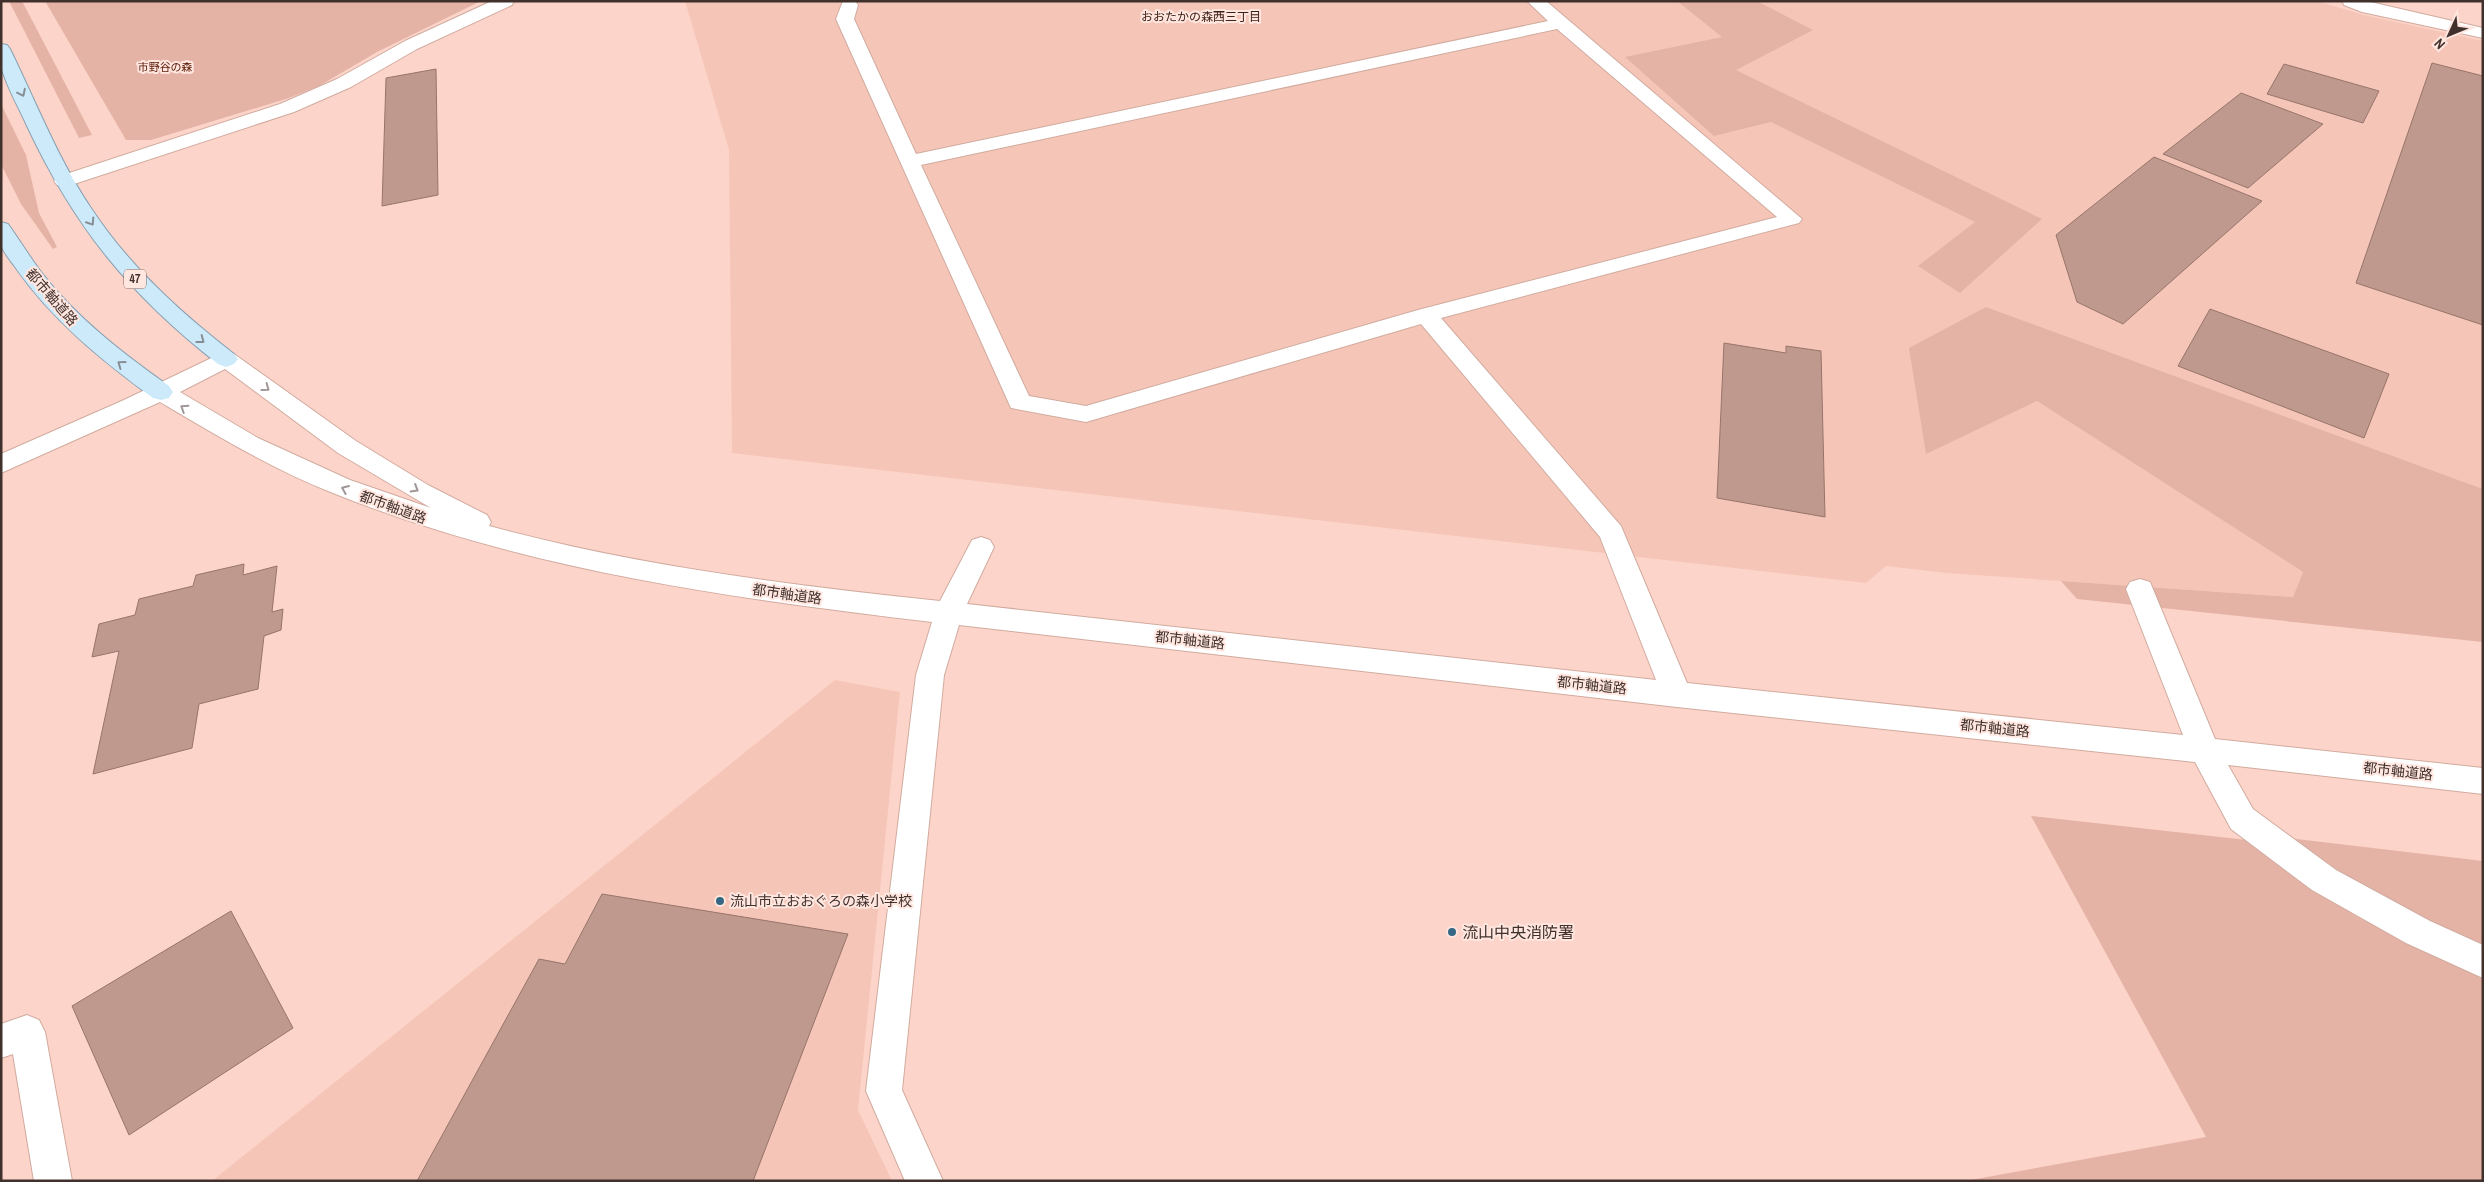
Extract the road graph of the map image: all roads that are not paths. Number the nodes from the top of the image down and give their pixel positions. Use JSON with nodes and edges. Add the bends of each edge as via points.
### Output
{"nodes":[{"id":1,"x":506,"y":1,"type":"edge"},
{"id":2,"x":1535,"y":1,"type":"edge"},
{"id":3,"x":2350,"y":1,"type":"edge"},
{"id":4,"x":853,"y":3,"type":"edge"},
{"id":5,"x":1561,"y":23,"type":"junction"},
{"id":6,"x":2483,"y":33,"type":"edge"},
{"id":7,"x":1,"y":49,"type":"edge"},
{"id":8,"x":910,"y":161,"type":"junction"},
{"id":9,"x":64,"y":181,"type":"junction"},
{"id":10,"x":1,"y":228,"type":"edge"},
{"id":11,"x":1426,"y":315,"type":"junction"},
{"id":12,"x":226,"y":359,"type":"junction"},
{"id":13,"x":161,"y":392,"type":"junction"},
{"id":14,"x":1,"y":464,"type":"edge"},
{"id":15,"x":524,"y":546,"type":"junction"},
{"id":16,"x":982,"y":547,"type":"dead end"},
{"id":17,"x":2140,"y":589,"type":"dead end"},
{"id":18,"x":949,"y":612,"type":"junction"},
{"id":19,"x":1677,"y":695,"type":"junction"},
{"id":20,"x":2204,"y":750,"type":"junction"},
{"id":21,"x":2483,"y":781,"type":"edge"},
{"id":22,"x":2483,"y":962,"type":"edge"},
{"id":23,"x":1,"y":1041,"type":"edge"},
{"id":24,"x":53,"y":1181,"type":"edge"},
{"id":25,"x":924,"y":1181,"type":"edge"}],
"edges":[{"from":1,"to":9,"type":"street","via":[[411,45],[344,83],[287,108]]},
{"from":2,"to":5,"type":"street"},
{"from":3,"to":6,"type":"street","via":[[2368,8]]},
{"from":4,"to":8,"type":"street","via":[[845,19]]},
{"from":5,"to":8,"type":"street"},
{"from":5,"to":11,"type":"street","via":[[1792,219]]},
{"from":7,"to":9,"type":"main road","number":"47","one_way":true},
{"from":8,"to":11,"type":"street","via":[[1020,402],[1086,414]]},
{"from":9,"to":12,"type":"main road","number":"47","one_way":true,"via":[[102,239],[133,278],[184,328]]},
{"from":13,"to":10,"type":"main road","name":"都市軸道路","one_way":true,"via":[[116,360],[59,307],[29,272]]},
{"from":11,"to":19,"type":"street","via":[[1612,533]]},
{"from":12,"to":13,"type":"street"},
{"from":12,"to":15,"type":"street","one_way":true,"via":[[347,447],[420,492]]},
{"from":13,"to":14,"type":"street"},
{"from":15,"to":13,"type":"street","name":"都市軸道路","one_way":true,"via":[[425,519],[281,462],[209,424]]},
{"from":15,"to":18,"type":"street","name":"都市軸道路","via":[[618,568],[780,594]]},
{"from":16,"to":18,"type":"street"},
{"from":17,"to":20,"type":"street"},
{"from":18,"to":19,"type":"street","name":"都市軸道路"},
{"from":18,"to":25,"type":"street","via":[[930,675],[884,1091]]},
{"from":19,"to":20,"type":"street","name":"都市軸道路"},
{"from":20,"to":21,"type":"street","name":"都市軸道路"},
{"from":20,"to":22,"type":"street","via":[[2242,819],[2324,880],[2418,932]]},
{"from":23,"to":24,"type":"street","via":[[27,1032]]}]}
